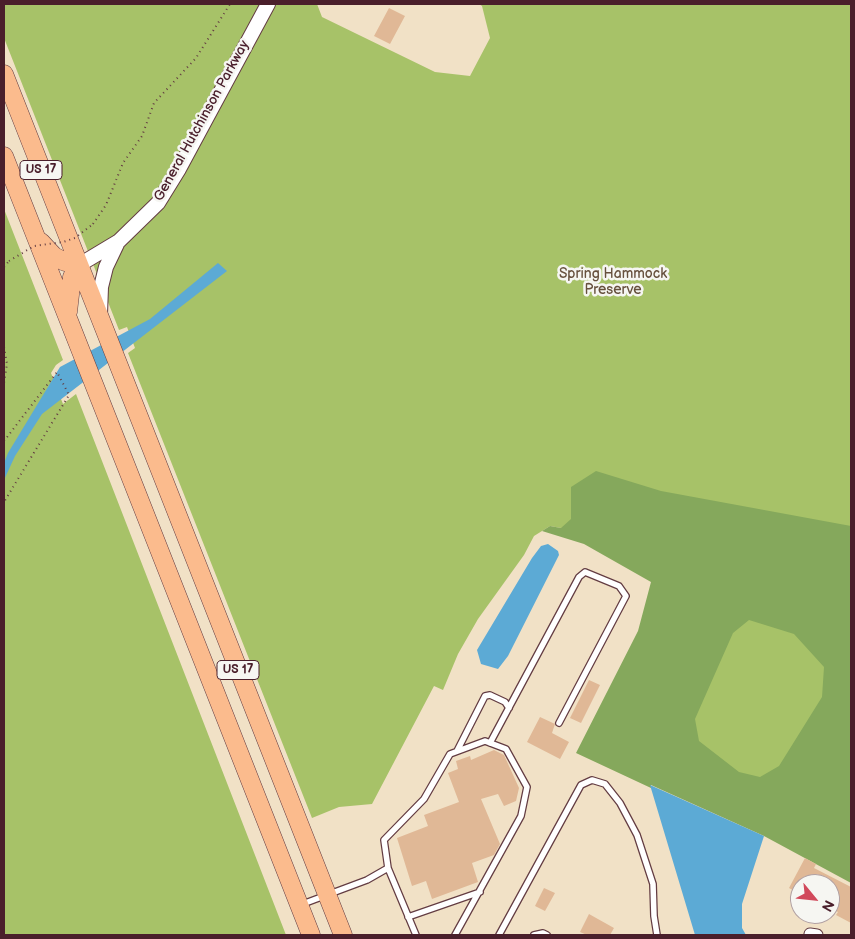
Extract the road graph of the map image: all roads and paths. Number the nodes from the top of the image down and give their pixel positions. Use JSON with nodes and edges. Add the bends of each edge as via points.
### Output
{"nodes":[{"id":1,"x":230,"y":4,"type":"edge"},
{"id":2,"x":268,"y":4,"type":"edge"},
{"id":3,"x":4,"y":74,"type":"edge"},
{"id":4,"x":4,"y":156,"type":"edge"},
{"id":5,"x":34,"y":234,"type":"junction"},
{"id":6,"x":119,"y":241,"type":"junction"},
{"id":7,"x":79,"y":265,"type":"junction"},
{"id":8,"x":4,"y":267,"type":"edge"},
{"id":9,"x":68,"y":320,"type":"junction"},
{"id":10,"x":102,"y":324,"type":"junction"},
{"id":11,"x":4,"y":348,"type":"edge"},
{"id":12,"x":4,"y":383,"type":"edge"},
{"id":13,"x":4,"y":441,"type":"edge"},
{"id":14,"x":4,"y":502,"type":"edge"},
{"id":15,"x":509,"y":708,"type":"junction"},
{"id":16,"x":559,"y":723,"type":"dead end"},
{"id":17,"x":490,"y":743,"type":"junction"},
{"id":18,"x":457,"y":751,"type":"junction"},
{"id":19,"x":388,"y":868,"type":"junction"},
{"id":20,"x":480,"y":892,"type":"junction"},
{"id":21,"x":327,"y":895,"type":"junction"},
{"id":22,"x":299,"y":906,"type":"junction"},
{"id":23,"x":408,"y":917,"type":"junction"},
{"id":24,"x":311,"y":935,"type":"edge"},
{"id":25,"x":343,"y":935,"type":"edge"},
{"id":26,"x":416,"y":935,"type":"edge"},
{"id":27,"x":454,"y":935,"type":"edge"},
{"id":28,"x":499,"y":935,"type":"edge"},
{"id":29,"x":534,"y":935,"type":"edge"},
{"id":30,"x":547,"y":935,"type":"edge"},
{"id":31,"x":657,"y":935,"type":"edge"}],
"edges":[{"from":1,"to":8,"type":"path","bridge":true,"via":[[196,58],[154,103],[142,136],[124,163],[106,205],[93,224],[75,238],[34,246]]},
{"from":2,"to":6,"type":"street","name":"General Hutchinson Parkway","via":[[162,196]]},
{"from":3,"to":7,"type":"main road","number":"US 17"},
{"from":4,"to":5,"type":"main road","number":"US 17"},
{"from":5,"to":7,"type":"main road","via":[[54,256]]},
{"from":5,"to":9,"type":"main road","number":"US 17"},
{"from":6,"to":7,"type":"street","name":"General Hutchinson Parkway"},
{"from":6,"to":10,"type":"street","via":[[111,254],[101,287]]},
{"from":7,"to":9,"type":"main road","via":[[72,277]]},
{"from":7,"to":10,"type":"main road","number":"US 17"},
{"from":9,"to":22,"type":"main road","number":"US 17"},
{"from":10,"to":21,"type":"main road","number":"US 17"},
{"from":11,"to":12,"type":"path"},
{"from":13,"to":14,"type":"path","via":[[57,372],[69,395]]},
{"from":15,"to":16,"type":"lane","via":[[579,577],[585,572],[597,575],[619,586],[626,596]]},
{"from":15,"to":17,"type":"lane"},
{"from":15,"to":18,"type":"lane","via":[[505,702],[490,695],[484,696]]},
{"from":17,"to":18,"type":"lane","via":[[484,741]]},
{"from":17,"to":20,"type":"lane","via":[[506,749],[527,787],[522,816]]},
{"from":18,"to":19,"type":"lane","via":[[450,754],[424,799],[384,840]]},
{"from":19,"to":21,"type":"lane"},
{"from":19,"to":23,"type":"lane"},
{"from":20,"to":23,"type":"lane"},
{"from":20,"to":27,"type":"lane"},
{"from":21,"to":22,"type":"lane"},
{"from":21,"to":25,"type":"main road","number":"US 17"},
{"from":22,"to":24,"type":"main road","number":"US 17"},
{"from":23,"to":26,"type":"lane"},
{"from":28,"to":31,"type":"lane","via":[[581,785],[592,780],[605,784],[620,803],[637,835],[653,884]]},
{"from":29,"to":30,"type":"lane"}]}
